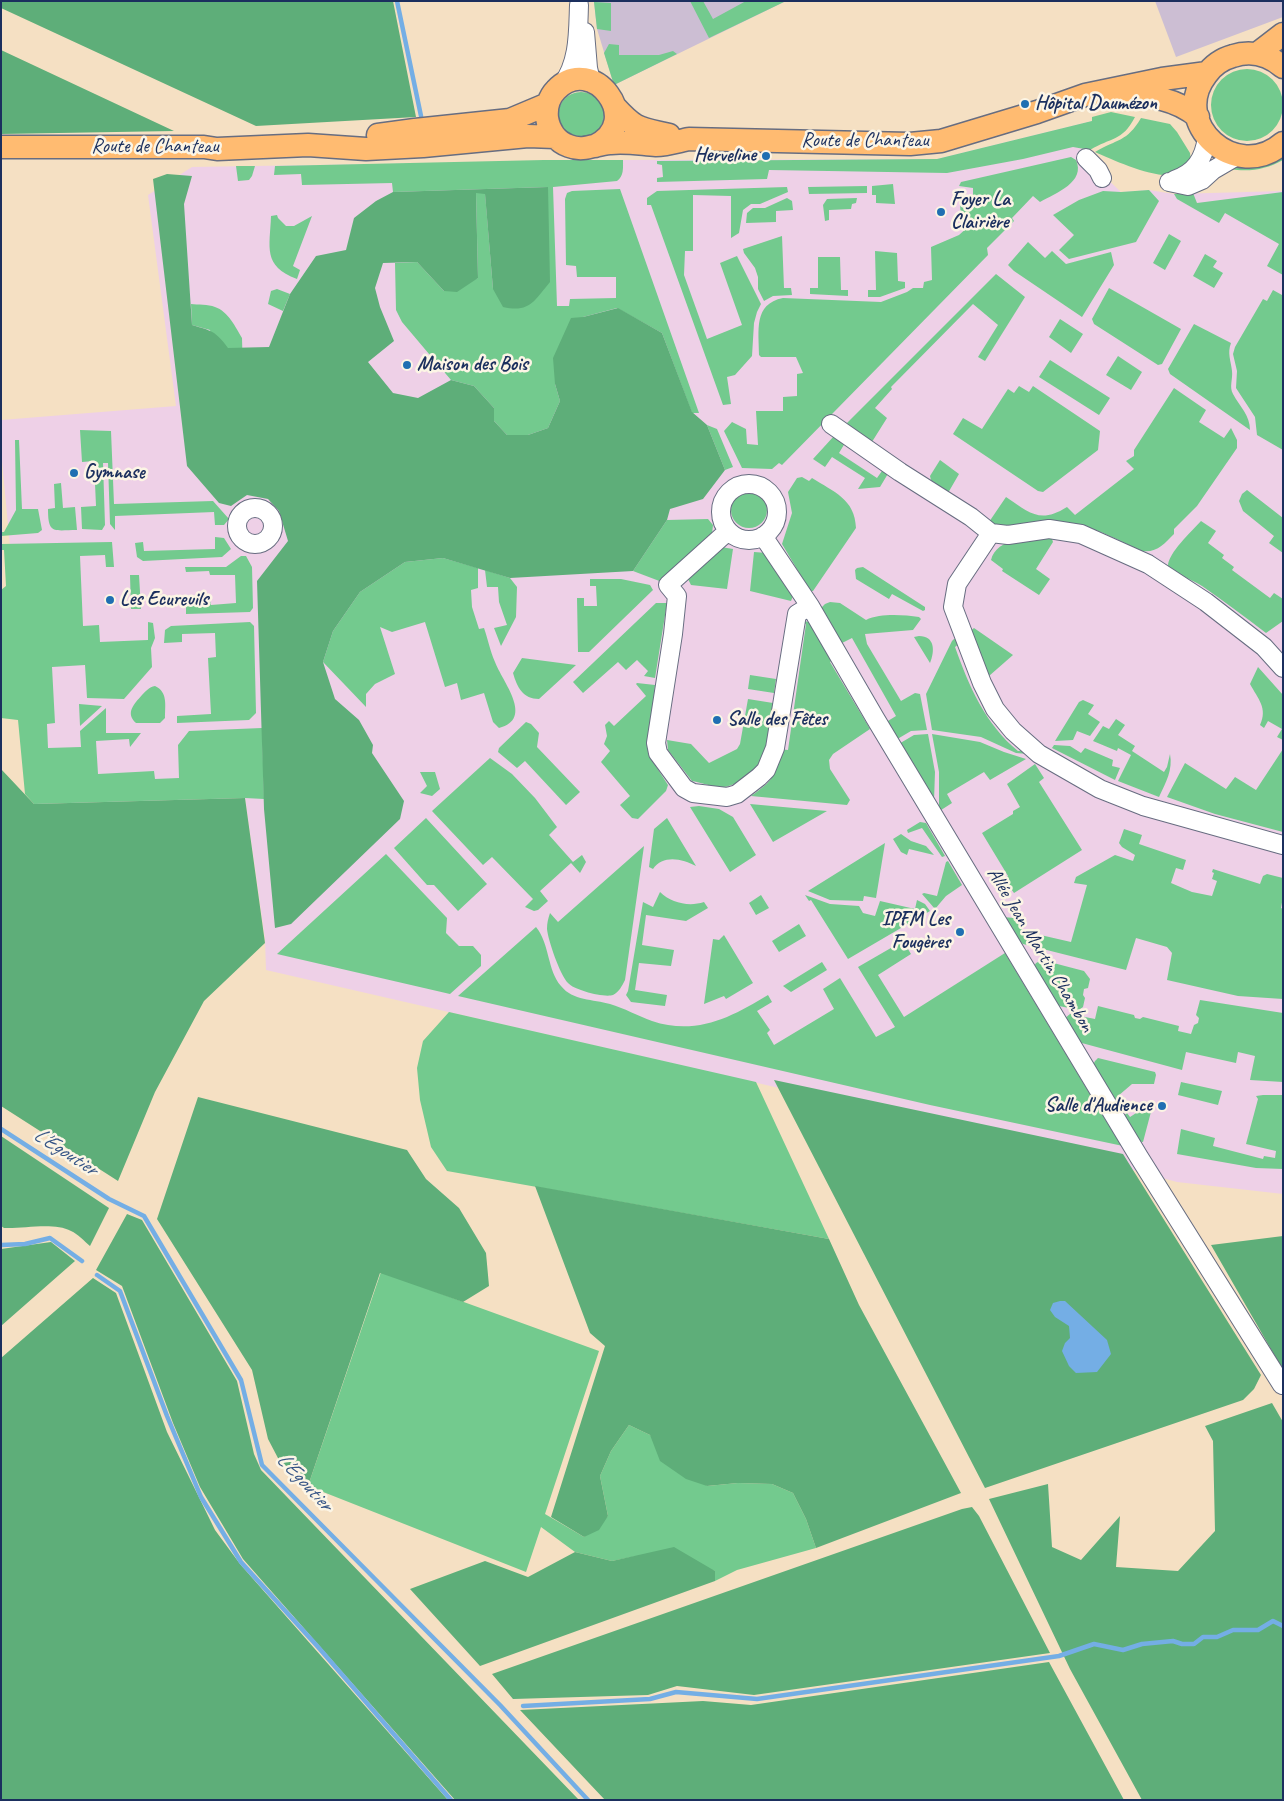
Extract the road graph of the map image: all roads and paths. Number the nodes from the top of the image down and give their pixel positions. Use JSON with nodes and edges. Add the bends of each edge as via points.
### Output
{"nodes":[{"id":1,"x":578,"y":3,"type":"edge"},
{"id":2,"x":1283,"y":34,"type":"edge"},
{"id":3,"x":1256,"y":54,"type":"junction"},
{"id":4,"x":1283,"y":67,"type":"edge"},
{"id":5,"x":1207,"y":73,"type":"junction"},
{"id":6,"x":591,"y":81,"type":"junction"},
{"id":7,"x":562,"y":85,"type":"junction"},
{"id":8,"x":548,"y":104,"type":"junction"},
{"id":9,"x":615,"y":107,"type":"junction"},
{"id":10,"x":1037,"y":112,"type":"junction"},
{"id":11,"x":1202,"y":127,"type":"junction"},
{"id":12,"x":555,"y":137,"type":"junction"},
{"id":13,"x":690,"y":139,"type":"junction"},
{"id":14,"x":1282,"y":144,"type":"edge"},
{"id":15,"x":308,"y":145,"type":"junction"},
{"id":16,"x":596,"y":146,"type":"junction"},
{"id":17,"x":1,"y":147,"type":"edge"},
{"id":18,"x":1237,"y":156,"type":"junction"},
{"id":19,"x":1086,"y":158,"type":"dead end"},
{"id":20,"x":1102,"y":178,"type":"dead end"},
{"id":21,"x":831,"y":424,"type":"dead end"},
{"id":22,"x":728,"y":531,"type":"junction"},
{"id":23,"x":991,"y":532,"type":"junction"},
{"id":24,"x":763,"y":536,"type":"junction"},
{"id":25,"x":810,"y":606,"type":"junction"},
{"id":26,"x":1283,"y":668,"type":"edge"},
{"id":27,"x":1283,"y":845,"type":"edge"},
{"id":28,"x":1282,"y":1386,"type":"edge"}],
"edges":[{"from":1,"to":6,"type":"street"},
{"from":1,"to":7,"type":"street","via":[[578,43],[572,69]]},
{"from":2,"to":3,"type":"main road"},
{"from":3,"to":4,"type":"main road"},
{"from":3,"to":5,"type":"main road","via":[[1225,58]]},
{"from":5,"to":10,"type":"main road","name":"Route de Chanteau","via":[[1085,95]]},
{"from":5,"to":11,"type":"main road","via":[[1197,94],[1196,111]]},
{"from":6,"to":7,"type":"main road","via":[[576,80]]},
{"from":6,"to":9,"type":"main road","name":"Route de Chanteau","via":[[605,89]]},
{"from":7,"to":8,"type":"main road"},
{"from":8,"to":12,"type":"main road","via":[[546,116]]},
{"from":8,"to":15,"type":"main road","name":"Route de Chanteau","via":[[510,120]]},
{"from":9,"to":13,"type":"main road","name":"Route de Chanteau","via":[[639,128]]},
{"from":9,"to":16,"type":"main road","via":[[613,128],[607,138]]},
{"from":10,"to":11,"type":"main road","name":"Route de Chanteau","via":[[1134,97],[1161,99],[1180,104]]},
{"from":10,"to":13,"type":"main road","name":"Route de Chanteau","via":[[941,141],[910,144]]},
{"from":11,"to":18,"type":"main road","name":"Route de Chanteau","via":[[1223,151]]},
{"from":11,"to":18,"type":"street","via":[[1206,148],[1195,169],[1169,182],[1188,186]]},
{"from":12,"to":15,"type":"main road","name":"Route de Chanteau","via":[[528,136],[366,149]]},
{"from":12,"to":16,"type":"main road","name":"Route de Chanteau","via":[[575,148]]},
{"from":13,"to":16,"type":"main road","name":"Route de Chanteau","via":[[658,145],[611,142]]},
{"from":14,"to":18,"type":"main road","via":[[1253,157]]},
{"from":15,"to":17,"type":"main road","name":"Route de Chanteau","via":[[217,149]]},
{"from":19,"to":20,"type":"street"},
{"from":21,"to":23,"type":"street"},
{"from":22,"to":24,"type":"street","via":[[745,539]]},
{"from":22,"to":24,"type":"street","via":[[721,511],[725,496],[738,486],[754,484],[769,492],[776,506],[774,523]]},
{"from":22,"to":25,"type":"street","via":[[668,585],[677,596],[656,743],[658,753],[684,788],[693,793],[727,797],[745,789],[766,770],[775,748],[796,614]]},
{"from":23,"to":26,"type":"street","via":[[1008,535],[1050,529],[1081,534],[1148,564],[1206,602],[1264,647]]},
{"from":23,"to":27,"type":"street","via":[[957,584],[953,607],[982,683],[995,709],[1013,732],[1039,754],[1100,790],[1143,806]]},
{"from":24,"to":25,"type":"street","name":"Allée Jean Martin Chambon"},
{"from":25,"to":28,"type":"street","name":"Allée Jean Martin Chambon","via":[[1139,1157]]}]}
